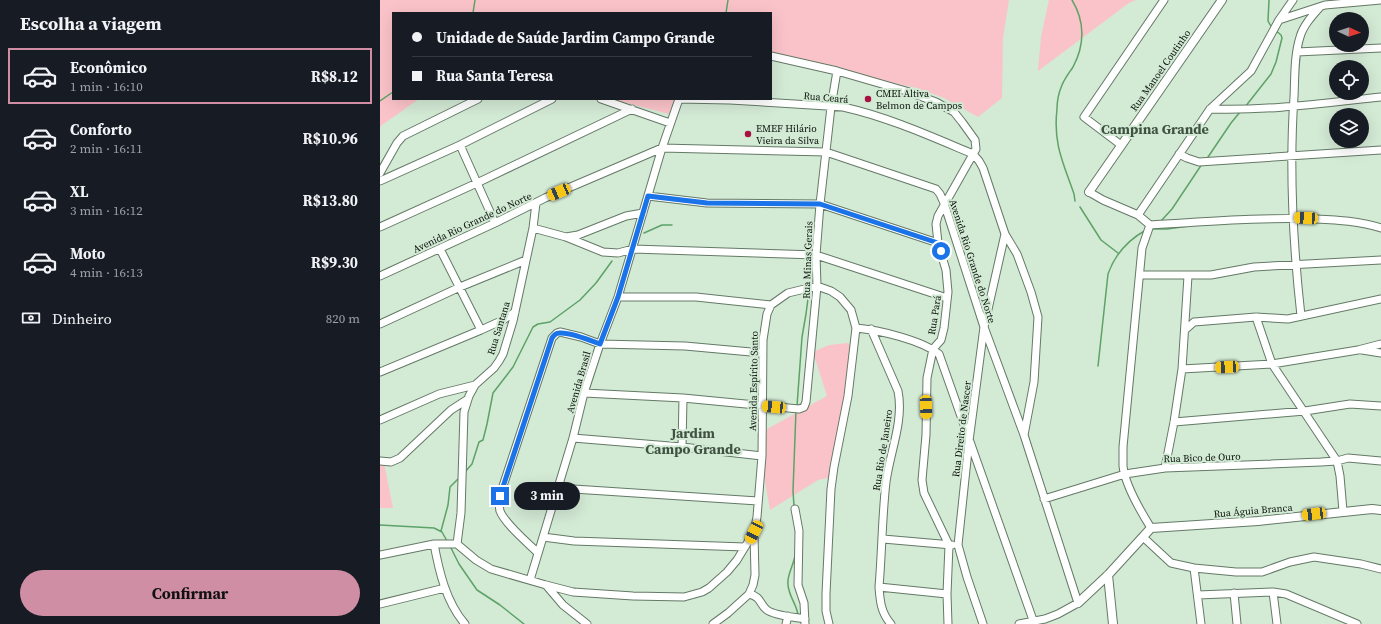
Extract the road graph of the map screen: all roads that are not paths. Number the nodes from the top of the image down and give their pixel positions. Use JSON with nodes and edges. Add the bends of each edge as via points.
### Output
{"nodes":[{"id":1,"x":1164,"y":0,"type":"edge"},
{"id":2,"x":1222,"y":0,"type":"edge"},
{"id":3,"x":1293,"y":0,"type":"edge"},
{"id":4,"x":1381,"y":0,"type":"edge"},
{"id":5,"x":1320,"y":6,"type":"junction"},
{"id":6,"x":1278,"y":20,"type":"junction"},
{"id":7,"x":1381,"y":48,"type":"edge"},
{"id":8,"x":1297,"y":52,"type":"junction"},
{"id":9,"x":772,"y":56,"type":"edge"},
{"id":10,"x":837,"y":71,"type":"junction"},
{"id":11,"x":1381,"y":97,"type":"edge"},
{"id":12,"x":476,"y":100,"type":"edge"},
{"id":13,"x":550,"y":100,"type":"edge"},
{"id":14,"x":604,"y":100,"type":"edge"},
{"id":15,"x":679,"y":100,"type":"edge"},
{"id":16,"x":730,"y":100,"type":"edge"},
{"id":17,"x":1293,"y":106,"type":"junction"},
{"id":18,"x":831,"y":107,"type":"junction"},
{"id":19,"x":632,"y":109,"type":"junction"},
{"id":20,"x":1210,"y":109,"type":"junction"},
{"id":21,"x":670,"y":123,"type":"junction"},
{"id":22,"x":460,"y":145,"type":"junction"},
{"id":23,"x":1121,"y":145,"type":"junction"},
{"id":24,"x":662,"y":148,"type":"junction"},
{"id":25,"x":1381,"y":150,"type":"edge"},
{"id":26,"x":826,"y":152,"type":"junction"},
{"id":27,"x":973,"y":154,"type":"junction"},
{"id":28,"x":1179,"y":154,"type":"junction"},
{"id":29,"x":1292,"y":156,"type":"junction"},
{"id":30,"x":380,"y":172,"type":"edge"},
{"id":31,"x":380,"y":181,"type":"edge"},
{"id":32,"x":477,"y":184,"type":"junction"},
{"id":33,"x":1088,"y":192,"type":"joint"},
{"id":34,"x":648,"y":196,"type":"junction"},
{"id":35,"x":536,"y":203,"type":"junction"},
{"id":36,"x":944,"y":203,"type":"junction"},
{"id":37,"x":820,"y":204,"type":"junction"},
{"id":38,"x":643,"y":213,"type":"junction"},
{"id":39,"x":1138,"y":215,"type":"junction"},
{"id":40,"x":1293,"y":218,"type":"junction"},
{"id":41,"x":496,"y":223,"type":"junction"},
{"id":42,"x":1150,"y":224,"type":"junction"},
{"id":43,"x":380,"y":227,"type":"edge"},
{"id":44,"x":533,"y":228,"type":"junction"},
{"id":45,"x":1381,"y":228,"type":"edge"},
{"id":46,"x":1005,"y":234,"type":"junction"},
{"id":47,"x":566,"y":237,"type":"junction"},
{"id":48,"x":938,"y":243,"type":"junction"},
{"id":49,"x":440,"y":249,"type":"junction"},
{"id":50,"x":633,"y":249,"type":"junction"},
{"id":51,"x":816,"y":255,"type":"junction"},
{"id":52,"x":526,"y":260,"type":"junction"},
{"id":53,"x":1381,"y":260,"type":"edge"},
{"id":54,"x":1295,"y":266,"type":"junction"},
{"id":55,"x":1140,"y":275,"type":"junction"},
{"id":56,"x":380,"y":276,"type":"edge"},
{"id":57,"x":1188,"y":276,"type":"junction"},
{"id":58,"x":817,"y":286,"type":"junction"},
{"id":59,"x":460,"y":287,"type":"junction"},
{"id":60,"x":618,"y":297,"type":"junction"},
{"id":61,"x":947,"y":298,"type":"junction"},
{"id":62,"x":1381,"y":299,"type":"edge"},
{"id":63,"x":771,"y":305,"type":"junction"},
{"id":64,"x":515,"y":312,"type":"junction"},
{"id":65,"x":1301,"y":316,"type":"junction"},
{"id":66,"x":1256,"y":317,"type":"junction"},
{"id":67,"x":380,"y":324,"type":"edge"},
{"id":68,"x":984,"y":327,"type":"junction"},
{"id":69,"x":856,"y":328,"type":"junction"},
{"id":70,"x":871,"y":329,"type":"junction"},
{"id":71,"x":481,"y":330,"type":"junction"},
{"id":72,"x":1185,"y":330,"type":"junction"},
{"id":73,"x":600,"y":344,"type":"junction"},
{"id":74,"x":1381,"y":344,"type":"edge"},
{"id":75,"x":932,"y":349,"type":"junction"},
{"id":76,"x":1358,"y":350,"type":"junction"},
{"id":77,"x":762,"y":353,"type":"junction"},
{"id":78,"x":1381,"y":353,"type":"edge"},
{"id":79,"x":1272,"y":364,"type":"junction"},
{"id":80,"x":1182,"y":369,"type":"junction"},
{"id":81,"x":380,"y":372,"type":"edge"},
{"id":82,"x":475,"y":385,"type":"junction"},
{"id":83,"x":584,"y":393,"type":"junction"},
{"id":84,"x":683,"y":398,"type":"junction"},
{"id":85,"x":468,"y":399,"type":"junction"},
{"id":86,"x":762,"y":406,"type":"junction"},
{"id":87,"x":1381,"y":406,"type":"edge"},
{"id":88,"x":1304,"y":411,"type":"junction"},
{"id":89,"x":380,"y":420,"type":"edge"},
{"id":90,"x":1174,"y":422,"type":"junction"},
{"id":91,"x":1024,"y":435,"type":"junction"},
{"id":92,"x":573,"y":438,"type":"junction"},
{"id":93,"x":969,"y":441,"type":"junction"},
{"id":94,"x":682,"y":447,"type":"junction"},
{"id":95,"x":762,"y":456,"type":"junction"},
{"id":96,"x":380,"y":461,"type":"edge"},
{"id":97,"x":1337,"y":461,"type":"junction"},
{"id":98,"x":1381,"y":461,"type":"edge"},
{"id":99,"x":1165,"y":468,"type":"junction"},
{"id":100,"x":1125,"y":474,"type":"junction"},
{"id":101,"x":558,"y":488,"type":"junction"},
{"id":102,"x":1044,"y":499,"type":"junction"},
{"id":103,"x":758,"y":502,"type":"junction"},
{"id":104,"x":795,"y":509,"type":"dead end"},
{"id":105,"x":1381,"y":510,"type":"edge"},
{"id":106,"x":1343,"y":511,"type":"junction"},
{"id":107,"x":1151,"y":528,"type":"junction"},
{"id":108,"x":754,"y":532,"type":"junction"},
{"id":109,"x":543,"y":537,"type":"junction"},
{"id":110,"x":1143,"y":537,"type":"junction"},
{"id":111,"x":883,"y":539,"type":"junction"},
{"id":112,"x":434,"y":544,"type":"junction"},
{"id":113,"x":457,"y":544,"type":"junction"},
{"id":114,"x":949,"y":545,"type":"junction"},
{"id":115,"x":958,"y":545,"type":"junction"},
{"id":116,"x":745,"y":547,"type":"junction"},
{"id":117,"x":538,"y":553,"type":"junction"},
{"id":118,"x":380,"y":555,"type":"edge"},
{"id":119,"x":1194,"y":568,"type":"junction"},
{"id":120,"x":1381,"y":569,"type":"edge"},
{"id":121,"x":1108,"y":575,"type":"junction"},
{"id":122,"x":530,"y":580,"type":"junction"},
{"id":123,"x":546,"y":586,"type":"junction"},
{"id":124,"x":879,"y":587,"type":"junction"},
{"id":125,"x":445,"y":588,"type":"junction"},
{"id":126,"x":1273,"y":592,"type":"junction"},
{"id":127,"x":1234,"y":593,"type":"junction"},
{"id":128,"x":749,"y":594,"type":"junction"},
{"id":129,"x":946,"y":594,"type":"junction"},
{"id":130,"x":1198,"y":595,"type":"junction"},
{"id":131,"x":1078,"y":603,"type":"junction"},
{"id":132,"x":380,"y":604,"type":"edge"},
{"id":133,"x":788,"y":616,"type":"junction"},
{"id":134,"x":1033,"y":620,"type":"junction"},
{"id":135,"x":805,"y":622,"type":"edge"},
{"id":136,"x":717,"y":623,"type":"edge"},
{"id":137,"x":465,"y":624,"type":"edge"},
{"id":138,"x":587,"y":624,"type":"edge"},
{"id":139,"x":786,"y":624,"type":"edge"},
{"id":140,"x":829,"y":624,"type":"edge"},
{"id":141,"x":891,"y":624,"type":"edge"},
{"id":142,"x":948,"y":624,"type":"edge"},
{"id":143,"x":983,"y":624,"type":"edge"},
{"id":144,"x":1019,"y":624,"type":"edge"},
{"id":145,"x":1113,"y":624,"type":"edge"},
{"id":146,"x":1201,"y":624,"type":"edge"},
{"id":147,"x":1237,"y":624,"type":"edge"},
{"id":148,"x":1277,"y":624,"type":"edge"},
{"id":149,"x":1357,"y":624,"type":"edge"}],
"edges":[{"from":1,"to":23,"type":"street","via":[[1084,117]]},
{"from":2,"to":23,"type":"street","name":"Rua Manoel Coutinho"},
{"from":3,"to":6,"type":"street"},
{"from":4,"to":5,"type":"street"},
{"from":5,"to":6,"type":"street"},
{"from":5,"to":8,"type":"street","via":[[1300,35]]},
{"from":6,"to":20,"type":"street","via":[[1251,71]]},
{"from":7,"to":8,"type":"street"},
{"from":8,"to":17,"type":"street"},
{"from":9,"to":10,"type":"street"},
{"from":10,"to":18,"type":"street","name":"Rua Minas Gerais"},
{"from":10,"to":27,"type":"street","via":[[906,91],[954,112],[975,140],[976,149]]},
{"from":11,"to":17,"type":"street"},
{"from":12,"to":30,"type":"street","via":[[403,136]]},
{"from":13,"to":22,"type":"street"},
{"from":14,"to":19,"type":"street"},
{"from":15,"to":21,"type":"street","name":"Avenida Brasil"},
{"from":16,"to":18,"type":"street","name":"Rua Ceará"},
{"from":17,"to":20,"type":"street","via":[[1240,110]]},
{"from":17,"to":29,"type":"street"},
{"from":18,"to":26,"type":"street","name":"Rua Minas Gerais"},
{"from":18,"to":27,"type":"street","name":"Rua Ceará","via":[[843,107],[905,126]]},
{"from":19,"to":21,"type":"street"},
{"from":19,"to":32,"type":"street"},
{"from":20,"to":28,"type":"street"},
{"from":21,"to":24,"type":"street","name":"Avenida Brasil"},
{"from":22,"to":31,"type":"street"},
{"from":22,"to":32,"type":"street"},
{"from":23,"to":33,"type":"street","name":"Rua Manoel Coutinho"},
{"from":24,"to":26,"type":"street","name":"Avenida Rio Grande do Norte"},
{"from":24,"to":34,"type":"street","name":"Avenida Brasil"},
{"from":24,"to":35,"type":"street","name":"Avenida Rio Grande do Norte"},
{"from":25,"to":29,"type":"street"},
{"from":26,"to":36,"type":"street","name":"Avenida Rio Grande do Norte","via":[[928,185],[936,189]]},
{"from":26,"to":37,"type":"street","name":"Rua Minas Gerais"},
{"from":27,"to":36,"type":"street","name":"Rua Pará"},
{"from":27,"to":46,"type":"street","via":[[983,168]]},
{"from":28,"to":29,"type":"street","via":[[1199,162]]},
{"from":28,"to":39,"type":"street"},
{"from":29,"to":40,"type":"street"},
{"from":32,"to":41,"type":"street"},
{"from":32,"to":43,"type":"street"},
{"from":33,"to":39,"type":"street"},
{"from":34,"to":37,"type":"street","via":[[707,203]]},
{"from":34,"to":38,"type":"street","name":"Avenida Brasil"},
{"from":35,"to":41,"type":"street","name":"Avenida Rio Grande do Norte"},
{"from":35,"to":44,"type":"street","name":"Rua Santana"},
{"from":36,"to":48,"type":"street","name":"Rua Pará","via":[[936,224]]},
{"from":36,"to":68,"type":"street","name":"Avenida Rio Grande do Norte"},
{"from":37,"to":48,"type":"street"},
{"from":37,"to":51,"type":"street","name":"Rua Minas Gerais"},
{"from":38,"to":47,"type":"street","via":[[626,216],[578,235]]},
{"from":38,"to":50,"type":"street","name":"Avenida Brasil"},
{"from":39,"to":42,"type":"street"},
{"from":40,"to":42,"type":"street"},
{"from":40,"to":45,"type":"street","via":[[1369,224]]},
{"from":40,"to":54,"type":"street"},
{"from":41,"to":49,"type":"street","name":"Avenida Rio Grande do Norte"},
{"from":42,"to":55,"type":"street","via":[[1142,248]]},
{"from":44,"to":47,"type":"street"},
{"from":44,"to":52,"type":"street","name":"Rua Santana"},
{"from":46,"to":68,"type":"street","name":"Rua Direito de Nascer"},
{"from":46,"to":91,"type":"street","via":[[1017,254],[1038,317],[1034,382]]},
{"from":47,"to":50,"type":"street","via":[[603,252],[618,253]]},
{"from":48,"to":61,"type":"street","name":"Rua Pará","via":[[946,270]]},
{"from":49,"to":56,"type":"street","name":"Avenida Rio Grande do Norte"},
{"from":49,"to":59,"type":"street"},
{"from":50,"to":51,"type":"street"},
{"from":50,"to":60,"type":"street","name":"Avenida Brasil"},
{"from":51,"to":58,"type":"street","name":"Rua Minas Gerais"},
{"from":51,"to":61,"type":"street"},
{"from":52,"to":59,"type":"street"},
{"from":52,"to":64,"type":"street","name":"Rua Santana"},
{"from":53,"to":54,"type":"street"},
{"from":54,"to":57,"type":"street","via":[[1254,267],[1211,275]]},
{"from":54,"to":65,"type":"street"},
{"from":55,"to":57,"type":"street"},
{"from":55,"to":100,"type":"street","via":[[1123,447]]},
{"from":57,"to":72,"type":"street"},
{"from":58,"to":63,"type":"street","via":[[788,293]]},
{"from":58,"to":69,"type":"street","via":[[840,297],[850,310]]},
{"from":58,"to":86,"type":"street","name":"Rua Minas Gerais","via":[[806,402],[799,409]]},
{"from":59,"to":67,"type":"street"},
{"from":59,"to":71,"type":"street"},
{"from":60,"to":63,"type":"street","via":[[696,297]]},
{"from":60,"to":73,"type":"street","name":"Avenida Brasil"},
{"from":61,"to":75,"type":"street","name":"Rua Pará","via":[[941,340]]},
{"from":62,"to":65,"type":"street"},
{"from":63,"to":77,"type":"street","name":"Avenida Espírito Santo","via":[[764,328]]},
{"from":64,"to":71,"type":"street"},
{"from":64,"to":82,"type":"street","name":"Rua Santana","via":[[499,361]]},
{"from":65,"to":66,"type":"street","via":[[1288,319]]},
{"from":66,"to":72,"type":"street","via":[[1194,322]]},
{"from":66,"to":79,"type":"street"},
{"from":68,"to":91,"type":"street","name":"Avenida Rio Grande do Norte"},
{"from":68,"to":93,"type":"street","name":"Rua Direito de Nascer"},
{"from":69,"to":70,"type":"street"},
{"from":69,"to":140,"type":"street","via":[[848,396],[834,467],[826,594]]},
{"from":70,"to":75,"type":"street"},
{"from":70,"to":111,"type":"street","name":"Rua Rio de Janeiro","via":[[900,402],[886,478]]},
{"from":71,"to":81,"type":"street"},
{"from":72,"to":80,"type":"street"},
{"from":73,"to":77,"type":"street","via":[[686,346]]},
{"from":73,"to":83,"type":"street","name":"Avenida Brasil"},
{"from":73,"to":117,"type":"street","via":[[560,332],[552,338],[500,496],[499,504],[505,520]]},
{"from":74,"to":76,"type":"street"},
{"from":75,"to":93,"type":"street","via":[[939,354],[943,362]]},
{"from":75,"to":114,"type":"street","name":"Rua Pará","via":[[927,378],[922,480],[924,493]]},
{"from":76,"to":78,"type":"street"},
{"from":76,"to":79,"type":"street"},
{"from":77,"to":86,"type":"street","name":"Avenida Espírito Santo"},
{"from":79,"to":80,"type":"street"},
{"from":79,"to":88,"type":"street"},
{"from":80,"to":90,"type":"street"},
{"from":82,"to":85,"type":"street","name":"Rua Santana"},
{"from":82,"to":89,"type":"street","via":[[439,394]]},
{"from":83,"to":84,"type":"street"},
{"from":83,"to":92,"type":"street","name":"Avenida Brasil"},
{"from":84,"to":86,"type":"street"},
{"from":84,"to":94,"type":"street"},
{"from":85,"to":96,"type":"street","via":[[450,410],[400,458],[391,462]]},
{"from":85,"to":113,"type":"street","name":"Rua Santana","via":[[463,423],[461,513]]},
{"from":86,"to":95,"type":"street","name":"Avenida Espírito Santo"},
{"from":87,"to":88,"type":"street","via":[[1350,404]]},
{"from":88,"to":90,"type":"street"},
{"from":88,"to":97,"type":"street"},
{"from":90,"to":99,"type":"street"},
{"from":91,"to":102,"type":"street","name":"Avenida Rio Grande do Norte"},
{"from":92,"to":94,"type":"street"},
{"from":92,"to":101,"type":"street","name":"Avenida Brasil"},
{"from":93,"to":115,"type":"street","name":"Rua Direito de Nascer"},
{"from":93,"to":134,"type":"street"},
{"from":94,"to":95,"type":"street"},
{"from":95,"to":103,"type":"street","name":"Avenida Espírito Santo"},
{"from":97,"to":98,"type":"street","name":"Rua Bico de Ouro","via":[[1365,458]]},
{"from":97,"to":99,"type":"street","name":"Rua Bico de Ouro"},
{"from":97,"to":106,"type":"street"},
{"from":99,"to":100,"type":"street","name":"Rua Bico de Ouro"},
{"from":100,"to":102,"type":"street","name":"Rua Bico de Ouro"},
{"from":100,"to":107,"type":"street","via":[[1138,508]]},
{"from":101,"to":103,"type":"street"},
{"from":101,"to":109,"type":"street","name":"Avenida Brasil"},
{"from":102,"to":131,"type":"street","name":"Avenida Rio Grande do Norte"},
{"from":103,"to":108,"type":"street","name":"Avenida Espírito Santo"},
{"from":104,"to":135,"type":"street","via":[[799,531],[798,585],[804,603]]},
{"from":105,"to":106,"type":"street","name":"Rua Águia Branca"},
{"from":106,"to":107,"type":"street","name":"Rua Águia Branca","via":[[1258,521]]},
{"from":107,"to":110,"type":"street"},
{"from":108,"to":116,"type":"street","name":"Avenida Espírito Santo"},
{"from":108,"to":128,"type":"street","via":[[755,574]]},
{"from":109,"to":116,"type":"street","via":[[574,541]]},
{"from":109,"to":117,"type":"street","name":"Avenida Brasil"},
{"from":110,"to":119,"type":"street","via":[[1171,564]]},
{"from":110,"to":121,"type":"street"},
{"from":111,"to":114,"type":"street"},
{"from":111,"to":124,"type":"street","name":"Rua Rio de Janeiro"},
{"from":112,"to":113,"type":"street"},
{"from":112,"to":118,"type":"street"},
{"from":112,"to":125,"type":"street"},
{"from":113,"to":122,"type":"street","name":"Avenida Espírito Santo","via":[[491,569]]},
{"from":114,"to":115,"type":"street"},
{"from":114,"to":129,"type":"street","name":"Rua Pará"},
{"from":115,"to":143,"type":"street","name":"Rua Direito de Nascer"},
{"from":116,"to":123,"type":"street","name":"Avenida Espírito Santo","via":[[718,581],[702,592],[684,597],[572,592]]},
{"from":117,"to":122,"type":"street","name":"Avenida Brasil"},
{"from":119,"to":120,"type":"street","via":[[1262,572],[1314,557]]},
{"from":119,"to":130,"type":"street"},
{"from":121,"to":131,"type":"street"},
{"from":121,"to":145,"type":"street"},
{"from":122,"to":123,"type":"street","name":"Avenida Espírito Santo"},
{"from":123,"to":138,"type":"street","via":[[563,605]]},
{"from":124,"to":129,"type":"street"},
{"from":124,"to":141,"type":"street","name":"Rua Rio de Janeiro","via":[[882,608]]},
{"from":125,"to":132,"type":"street"},
{"from":125,"to":137,"type":"street"},
{"from":126,"to":127,"type":"street"},
{"from":126,"to":148,"type":"street"},
{"from":126,"to":149,"type":"street","via":[[1286,594]]},
{"from":127,"to":130,"type":"street"},
{"from":127,"to":147,"type":"street"},
{"from":128,"to":133,"type":"street","via":[[758,597],[769,612]]},
{"from":128,"to":136,"type":"street"},
{"from":129,"to":142,"type":"street","name":"Rua Pará"},
{"from":130,"to":146,"type":"street"},
{"from":131,"to":134,"type":"street","via":[[1045,619]]},
{"from":133,"to":135,"type":"street"},
{"from":133,"to":139,"type":"street"},
{"from":134,"to":144,"type":"street"}]}
